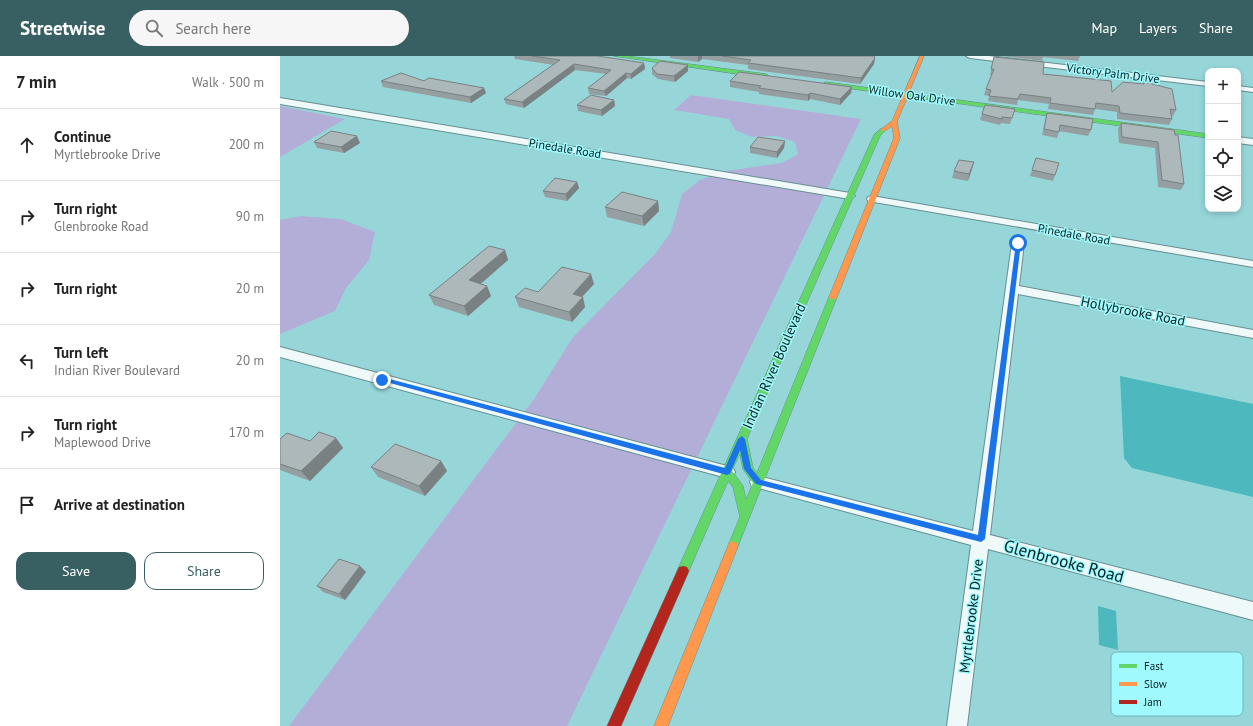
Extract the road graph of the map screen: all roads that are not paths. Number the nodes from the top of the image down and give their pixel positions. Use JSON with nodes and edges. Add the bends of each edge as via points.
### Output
{"nodes":[{"id":1,"x":616,"y":56,"type":"edge"},
{"id":2,"x":922,"y":56,"type":"edge"},
{"id":3,"x":970,"y":56,"type":"edge"},
{"id":4,"x":777,"y":77,"type":"edge"},
{"id":5,"x":816,"y":82,"type":"edge"},
{"id":6,"x":1205,"y":84,"type":"edge"},
{"id":7,"x":1241,"y":88,"type":"edge"},
{"id":8,"x":1253,"y":90,"type":"edge"},
{"id":9,"x":906,"y":94,"type":"junction"},
{"id":10,"x":280,"y":101,"type":"edge"},
{"id":11,"x":894,"y":122,"type":"junction"},
{"id":12,"x":1205,"y":136,"type":"edge"},
{"id":13,"x":1241,"y":140,"type":"edge"},
{"id":14,"x":1253,"y":142,"type":"edge"},
{"id":15,"x":850,"y":196,"type":"junction"},
{"id":16,"x":872,"y":199,"type":"junction"},
{"id":17,"x":1018,"y":243,"type":"dead end"},
{"id":18,"x":1253,"y":264,"type":"edge"},
{"id":19,"x":1013,"y":289,"type":"junction"},
{"id":20,"x":1253,"y":334,"type":"edge"},
{"id":21,"x":280,"y":352,"type":"edge"},
{"id":22,"x":742,"y":439,"type":"junction"},
{"id":23,"x":727,"y":472,"type":"junction"},
{"id":24,"x":758,"y":482,"type":"junction"},
{"id":25,"x":744,"y":517,"type":"junction"},
{"id":26,"x":981,"y":539,"type":"junction"},
{"id":27,"x":1253,"y":611,"type":"edge"},
{"id":28,"x":614,"y":726,"type":"edge"},
{"id":29,"x":661,"y":726,"type":"edge"},
{"id":30,"x":957,"y":726,"type":"edge"}],
"edges":[{"from":1,"to":4,"type":"main road"},
{"from":2,"to":9,"type":"main road","name":"Indian River Boulevard"},
{"from":3,"to":6,"type":"street","name":"Victory Palm Drive"},
{"from":5,"to":9,"type":"main road","name":"Willow Oak Drive"},
{"from":7,"to":8,"type":"street"},
{"from":9,"to":11,"type":"main road","name":"Indian River Boulevard"},
{"from":9,"to":12,"type":"main road","name":"Willow Oak Drive"},
{"from":10,"to":15,"type":"street","name":"Pinedale Road"},
{"from":11,"to":15,"type":"main road","name":"Indian River Boulevard","via":[[877,135]]},
{"from":11,"to":16,"type":"main road","name":"Indian River Boulevard","via":[[897,138]]},
{"from":13,"to":14,"type":"street"},
{"from":15,"to":22,"type":"main road","name":"Indian River Boulevard"},
{"from":16,"to":18,"type":"street","name":"Pinedale Road"},
{"from":16,"to":24,"type":"main road","name":"Indian River Boulevard"},
{"from":17,"to":19,"type":"street","name":"Myrtlebrooke Drive"},
{"from":19,"to":20,"type":"street","name":"Hollybrooke Road"},
{"from":19,"to":26,"type":"street","name":"Myrtlebrooke Drive"},
{"from":21,"to":23,"type":"street"},
{"from":22,"to":23,"type":"main road","name":"Indian River Boulevard"},
{"from":22,"to":24,"type":"main road","via":[[748,469]]},
{"from":23,"to":25,"type":"main road","via":[[742,493]]},
{"from":23,"to":28,"type":"main road","name":"Indian River Boulevard"},
{"from":24,"to":25,"type":"main road","name":"Indian River Boulevard"},
{"from":24,"to":26,"type":"street","name":"Glenbrooke Road"},
{"from":25,"to":29,"type":"main road","name":"Indian River Boulevard"},
{"from":26,"to":27,"type":"street","name":"Glenbrooke Road"},
{"from":26,"to":30,"type":"street","name":"Myrtlebrooke Drive"}]}
